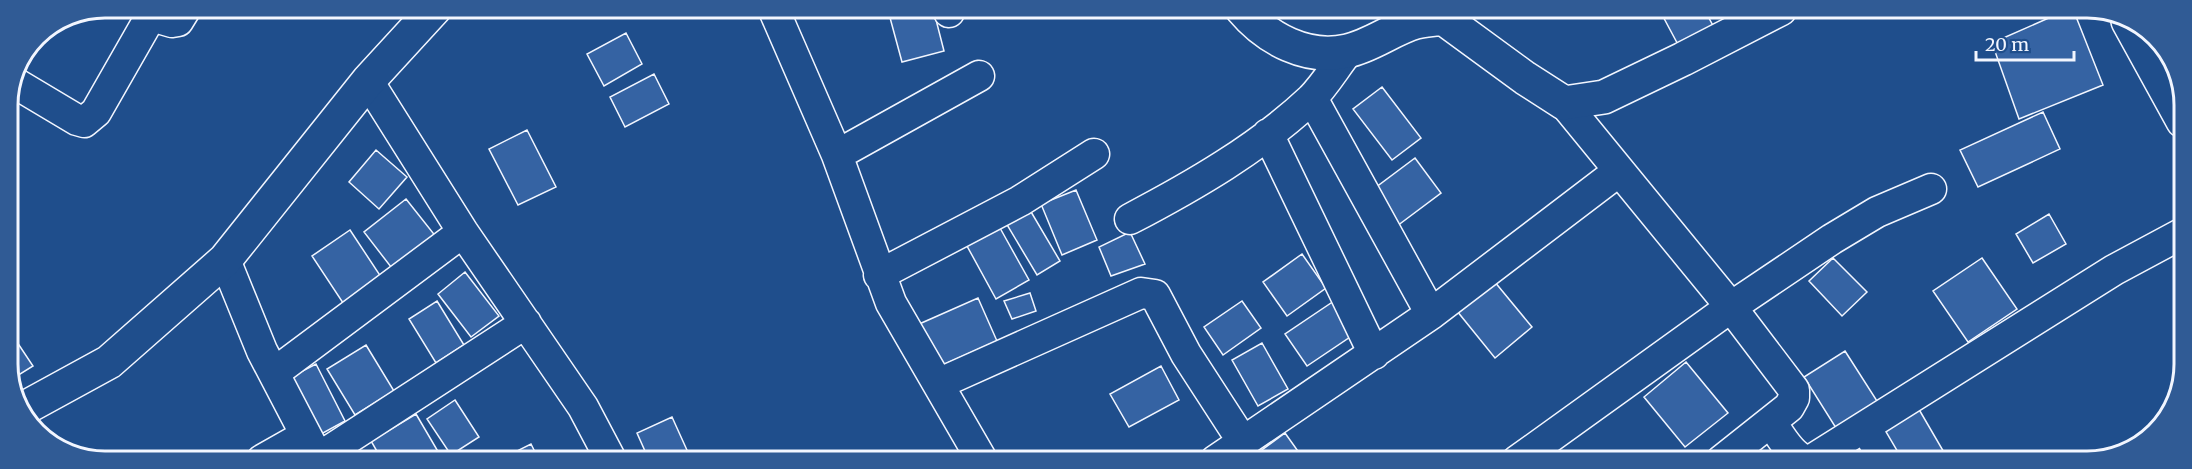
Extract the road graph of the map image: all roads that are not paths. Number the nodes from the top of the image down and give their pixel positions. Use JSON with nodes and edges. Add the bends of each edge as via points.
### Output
{"nodes":[{"id":1,"x":153,"y":18,"type":"edge"},
{"id":2,"x":158,"y":18,"type":"edge"},
{"id":3,"x":180,"y":18,"type":"edge"},
{"id":4,"x":426,"y":18,"type":"edge"},
{"id":5,"x":776,"y":18,"type":"edge"},
{"id":6,"x":1249,"y":18,"type":"edge"},
{"id":7,"x":1763,"y":18,"type":"edge"},
{"id":8,"x":2134,"y":32,"type":"edge"},
{"id":9,"x":1348,"y":51,"type":"junction"},
{"id":10,"x":979,"y":76,"type":"dead end"},
{"id":11,"x":368,"y":81,"type":"junction"},
{"id":12,"x":20,"y":87,"type":"edge"},
{"id":13,"x":1312,"y":98,"type":"junction"},
{"id":14,"x":1563,"y":103,"type":"junction"},
{"id":15,"x":2174,"y":105,"type":"edge"},
{"id":16,"x":1268,"y":134,"type":"junction"},
{"id":17,"x":1094,"y":154,"type":"dead end"},
{"id":18,"x":837,"y":155,"type":"junction"},
{"id":19,"x":1619,"y":171,"type":"junction"},
{"id":20,"x":1931,"y":189,"type":"dead end"},
{"id":21,"x":1130,"y":219,"type":"dead end"},
{"id":22,"x":463,"y":232,"type":"junction"},
{"id":23,"x":2174,"y":238,"type":"edge"},
{"id":24,"x":225,"y":260,"type":"junction"},
{"id":25,"x":879,"y":275,"type":"junction"},
{"id":26,"x":1731,"y":307,"type":"junction"},
{"id":27,"x":1431,"y":314,"type":"junction"},
{"id":28,"x":526,"y":323,"type":"junction"},
{"id":29,"x":1374,"y":354,"type":"junction"},
{"id":30,"x":274,"y":373,"type":"junction"},
{"id":31,"x":938,"y":384,"type":"junction"},
{"id":32,"x":29,"y":406,"type":"edge"},
{"id":33,"x":1771,"y":422,"type":"junction"},
{"id":34,"x":1865,"y":427,"type":"junction"},
{"id":35,"x":1243,"y":442,"type":"junction"},
{"id":36,"x":315,"y":451,"type":"edge"},
{"id":37,"x":606,"y":451,"type":"edge"},
{"id":38,"x":977,"y":451,"type":"edge"},
{"id":39,"x":1230,"y":451,"type":"edge"},
{"id":40,"x":1531,"y":451,"type":"edge"},
{"id":41,"x":1734,"y":451,"type":"edge"},
{"id":42,"x":1793,"y":451,"type":"edge"},
{"id":43,"x":1826,"y":451,"type":"edge"},
{"id":44,"x":1879,"y":451,"type":"edge"}],
"edges":[{"from":1,"to":12,"type":"street","via":[[96,112],[84,122]]},
{"from":2,"to":3,"type":"street","via":[[172,22]]},
{"from":4,"to":11,"type":"street"},
{"from":5,"to":18,"type":"street"},
{"from":6,"to":9,"type":"street","via":[[1281,42],[1316,53]]},
{"from":7,"to":14,"type":"street","via":[[1604,97]]},
{"from":8,"to":15,"type":"street"},
{"from":9,"to":13,"type":"street"},
{"from":9,"to":14,"type":"street","via":[[1416,22],[1443,18]]},
{"from":10,"to":18,"type":"street"},
{"from":11,"to":22,"type":"street"},
{"from":11,"to":24,"type":"street"},
{"from":13,"to":16,"type":"street"},
{"from":13,"to":27,"type":"street"},
{"from":14,"to":19,"type":"street"},
{"from":16,"to":21,"type":"street","via":[[1191,187]]},
{"from":16,"to":29,"type":"street"},
{"from":17,"to":25,"type":"street","via":[[1020,201]]},
{"from":18,"to":25,"type":"street"},
{"from":19,"to":26,"type":"street"},
{"from":19,"to":27,"type":"street"},
{"from":20,"to":26,"type":"street","via":[[1877,212]]},
{"from":22,"to":28,"type":"street"},
{"from":22,"to":30,"type":"street"},
{"from":23,"to":34,"type":"street","via":[[2114,270]]},
{"from":24,"to":30,"type":"street"},
{"from":24,"to":32,"type":"street","via":[[109,362]]},
{"from":25,"to":31,"type":"street"},
{"from":26,"to":33,"type":"street","via":[[1794,390],[1789,407]]},
{"from":26,"to":40,"type":"street"},
{"from":27,"to":29,"type":"street"},
{"from":28,"to":36,"type":"street"},
{"from":28,"to":37,"type":"street","via":[[583,408]]},
{"from":29,"to":35,"type":"street"},
{"from":30,"to":36,"type":"street"},
{"from":31,"to":35,"type":"street","via":[[1141,293],[1155,295],[1186,354]]},
{"from":31,"to":38,"type":"street"},
{"from":33,"to":41,"type":"street"},
{"from":33,"to":42,"type":"street"},
{"from":34,"to":43,"type":"street"},
{"from":34,"to":44,"type":"street"},
{"from":35,"to":39,"type":"street"}]}
